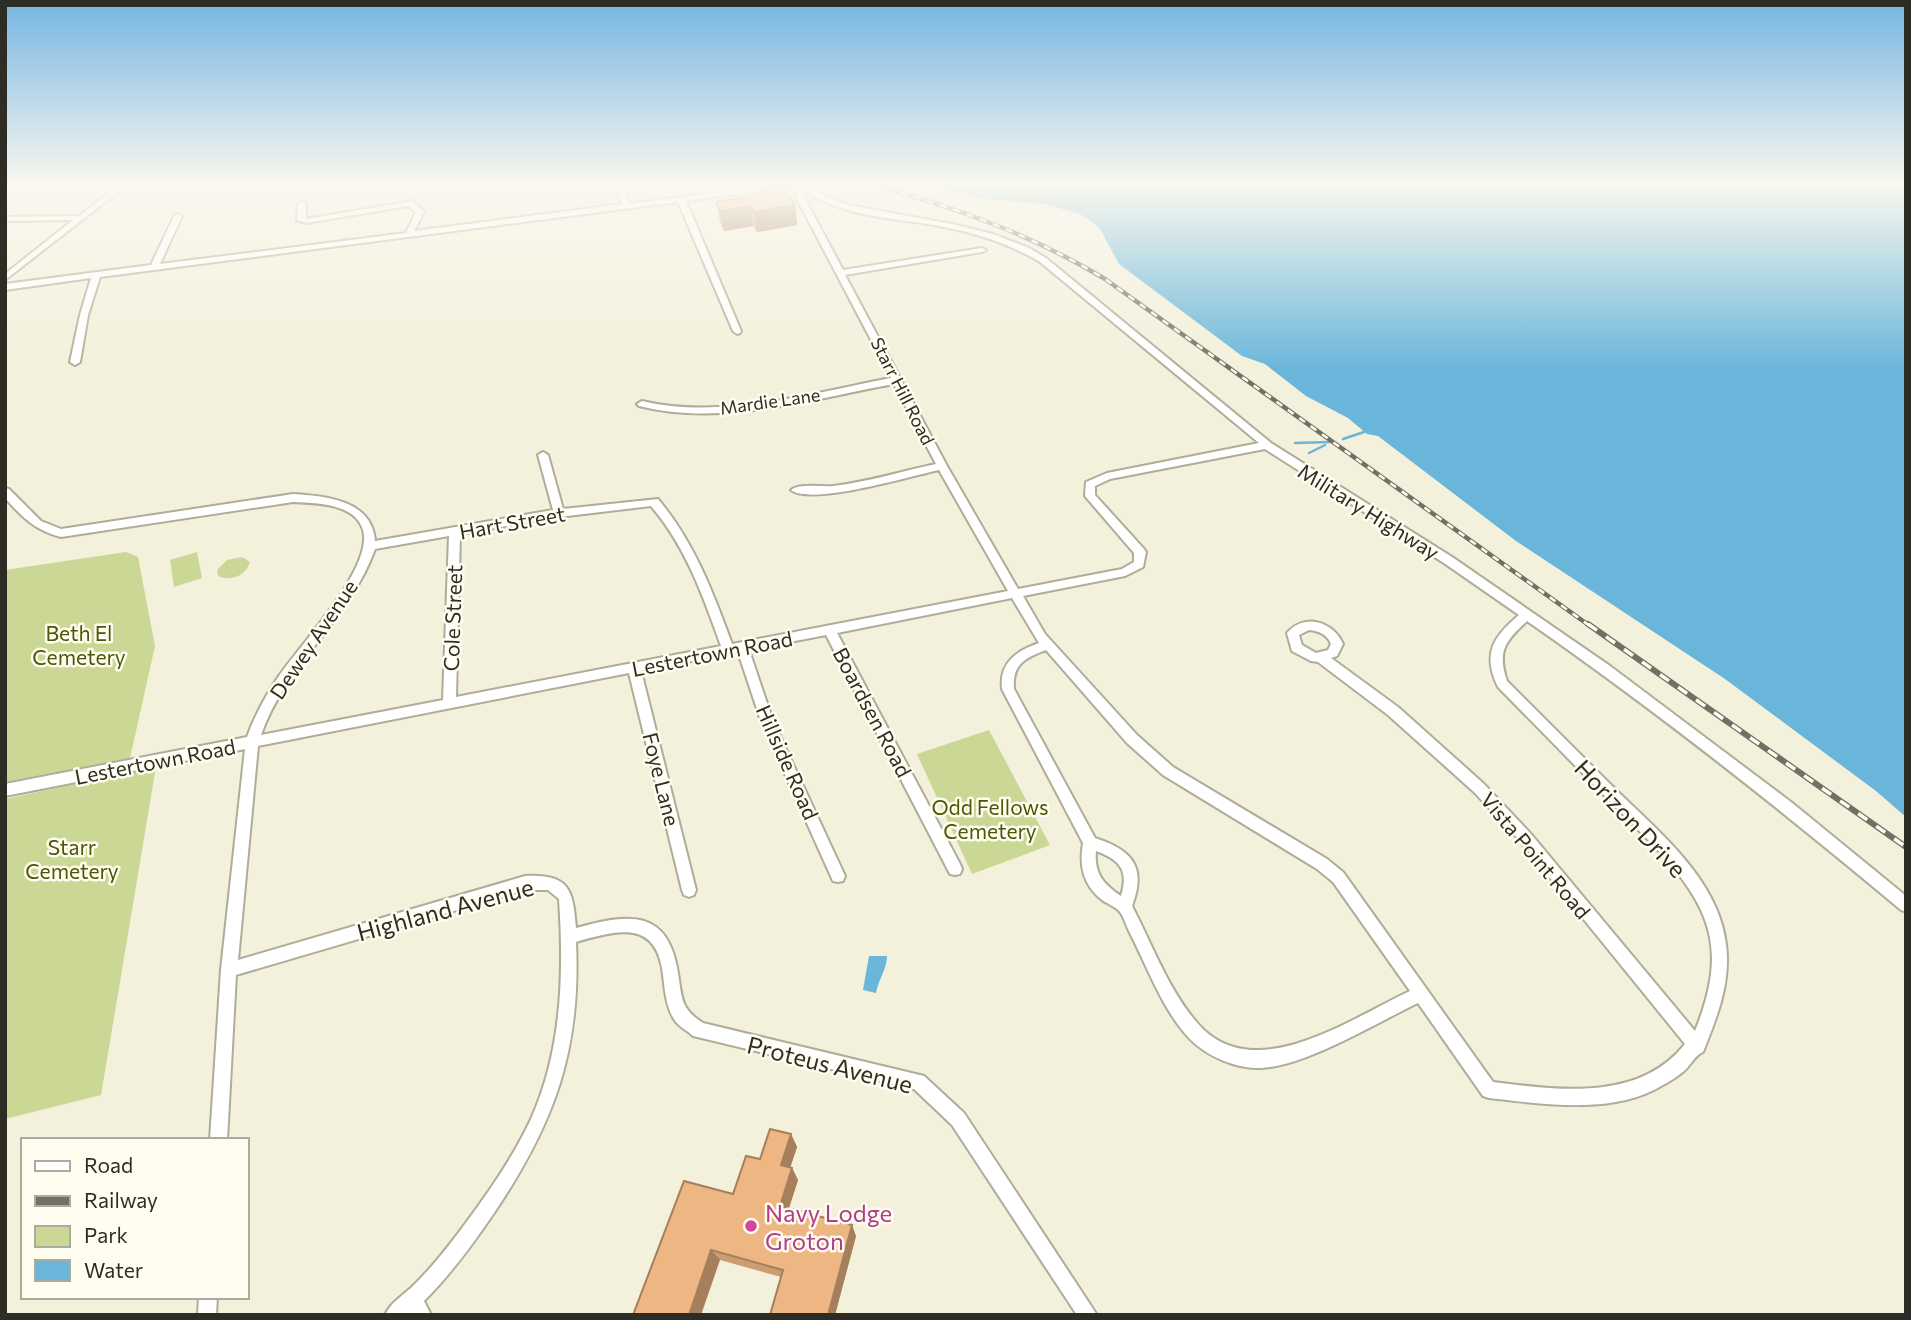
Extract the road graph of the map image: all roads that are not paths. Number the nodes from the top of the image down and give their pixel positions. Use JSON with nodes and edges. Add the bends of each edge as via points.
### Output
{"nodes":[{"id":1,"x":43,"y":247,"type":"edge"},
{"id":2,"x":164,"y":247,"type":"edge"},
{"id":3,"x":326,"y":247,"type":"edge"},
{"id":4,"x":701,"y":247,"type":"edge"},
{"id":5,"x":827,"y":247,"type":"edge"},
{"id":6,"x":1024,"y":247,"type":"edge"},
{"id":7,"x":982,"y":250,"type":"dead end"},
{"id":8,"x":154,"y":269,"type":"junction"},
{"id":9,"x":842,"y":273,"type":"junction"},
{"id":10,"x":96,"y":276,"type":"junction"},
{"id":11,"x":5,"y":278,"type":"edge"},
{"id":12,"x":5,"y":287,"type":"edge"},
{"id":13,"x":737,"y":331,"type":"dead end"},
{"id":14,"x":75,"y":362,"type":"dead end"},
{"id":15,"x":898,"y":380,"type":"junction"},
{"id":16,"x":642,"y":404,"type":"dead end"},
{"id":17,"x":1267,"y":445,"type":"junction"},
{"id":18,"x":543,"y":455,"type":"dead end"},
{"id":19,"x":942,"y":466,"type":"junction"},
{"id":20,"x":796,"y":490,"type":"dead end"},
{"id":21,"x":5,"y":492,"type":"edge"},
{"id":22,"x":654,"y":502,"type":"joint"},
{"id":23,"x":559,"y":513,"type":"junction"},
{"id":24,"x":455,"y":531,"type":"junction"},
{"id":25,"x":370,"y":546,"type":"junction"},
{"id":26,"x":1017,"y":594,"type":"junction"},
{"id":27,"x":1527,"y":614,"type":"junction"},
{"id":28,"x":830,"y":631,"type":"junction"},
{"id":29,"x":1048,"y":645,"type":"junction"},
{"id":30,"x":735,"y":649,"type":"junction"},
{"id":31,"x":1322,"y":658,"type":"dead end"},
{"id":32,"x":634,"y":668,"type":"junction"},
{"id":33,"x":449,"y":705,"type":"junction"},
{"id":34,"x":252,"y":743,"type":"junction"},
{"id":35,"x":5,"y":790,"type":"edge"},
{"id":36,"x":1090,"y":843,"type":"junction"},
{"id":37,"x":955,"y":869,"type":"dead end"},
{"id":38,"x":838,"y":876,"type":"dead end"},
{"id":39,"x":689,"y":890,"type":"dead end"},
{"id":40,"x":1906,"y":905,"type":"edge"},
{"id":41,"x":1124,"y":906,"type":"junction"},
{"id":42,"x":570,"y":937,"type":"junction"},
{"id":43,"x":229,"y":970,"type":"junction"},
{"id":44,"x":1420,"y":994,"type":"junction"},
{"id":45,"x":1697,"y":1046,"type":"junction"},
{"id":46,"x":218,"y":1138,"type":"edge"},
{"id":47,"x":418,"y":1308,"type":"edge"},
{"id":48,"x":394,"y":1315,"type":"edge"},
{"id":49,"x":1088,"y":1315,"type":"edge"}],
"edges":[{"from":1,"to":11,"type":"street"},
{"from":2,"to":8,"type":"street"},
{"from":3,"to":8,"type":"street"},
{"from":4,"to":13,"type":"street"},
{"from":5,"to":9,"type":"street","name":"Starr Hill Road"},
{"from":6,"to":17,"type":"street","name":"Military Highway","via":[[1063,274]]},
{"from":7,"to":9,"type":"street"},
{"from":8,"to":10,"type":"street"},
{"from":9,"to":15,"type":"street","name":"Starr Hill Road"},
{"from":10,"to":12,"type":"street"},
{"from":10,"to":14,"type":"street"},
{"from":15,"to":16,"type":"street","name":"Mardie Lane","via":[[680,413]]},
{"from":15,"to":19,"type":"street","name":"Starr Hill Road"},
{"from":17,"to":26,"type":"street","name":"Lestertown Road","via":[[1096,480],[1090,484],[1090,496],[1140,552],[1139,564],[1125,572]]},
{"from":17,"to":27,"type":"street","name":"Military Highway"},
{"from":18,"to":23,"type":"street"},
{"from":19,"to":20,"type":"street","via":[[821,493]]},
{"from":19,"to":26,"type":"street","name":"Starr Hill Road"},
{"from":21,"to":25,"type":"street","via":[[26,515],[48,531],[61,533],[293,498],[320,499],[351,508],[362,519]]},
{"from":22,"to":23,"type":"street","name":"Hart Street"},
{"from":22,"to":30,"type":"street","name":"Hillside Road","via":[[683,539]]},
{"from":23,"to":24,"type":"street","name":"Hart Street"},
{"from":24,"to":25,"type":"street","name":"Hart Street"},
{"from":24,"to":33,"type":"street","name":"Cole Street"},
{"from":25,"to":34,"type":"street","name":"Dewey Avenue","via":[[335,611],[283,681],[255,729]]},
{"from":26,"to":28,"type":"street","name":"Lestertown Road"},
{"from":26,"to":29,"type":"street","name":"Starr Hill Road"},
{"from":27,"to":40,"type":"street","name":"Military Highway","via":[[1713,748]]},
{"from":27,"to":45,"type":"street","name":"Horizon Drive","via":[[1503,635],[1496,648],[1494,666],[1502,684],[1679,863],[1707,905],[1721,962],[1709,1023]]},
{"from":28,"to":30,"type":"street","name":"Lestertown Road"},
{"from":28,"to":37,"type":"street","name":"Boardsen Road"},
{"from":29,"to":36,"type":"street","via":[[1026,652],[1014,662],[1006,679],[1008,689]]},
{"from":29,"to":44,"type":"street","name":"Starr Hill Road","via":[[1132,739],[1168,771],[1338,877]]},
{"from":30,"to":32,"type":"street","name":"Lestertown Road"},
{"from":30,"to":38,"type":"street","name":"Hillside Road"},
{"from":31,"to":45,"type":"street","name":"Vista Point Road","via":[[1403,719],[1479,788],[1527,838]]},
{"from":32,"to":33,"type":"street","name":"Lestertown Road"},
{"from":32,"to":39,"type":"street","name":"Foye Lane"},
{"from":33,"to":34,"type":"street","name":"Lestertown Road"},
{"from":34,"to":35,"type":"street","name":"Lestertown Road"},
{"from":34,"to":43,"type":"street","name":"Dewey Avenue"},
{"from":36,"to":41,"type":"street","via":[[1086,860],[1091,878]]},
{"from":36,"to":41,"type":"street","via":[[1123,857],[1133,874]]},
{"from":41,"to":44,"type":"street","via":[[1188,1026],[1211,1047],[1236,1057],[1270,1059],[1293,1052]]},
{"from":42,"to":43,"type":"street","name":"Highland Avenue","via":[[566,897],[559,887],[547,882],[525,883]]},
{"from":42,"to":47,"type":"street","name":"Highland Avenue","via":[[570,993],[562,1049],[542,1113],[511,1172]]},
{"from":42,"to":49,"type":"street","name":"Proteus Avenue","via":[[636,924],[656,934],[668,954],[673,997],[682,1017],[699,1030],[918,1082],[958,1119]]},
{"from":43,"to":46,"type":"street","name":"Dewey Avenue"},
{"from":44,"to":45,"type":"street","name":"Horizon Drive","via":[[1489,1090],[1581,1097],[1632,1093],[1671,1072]]},
{"from":47,"to":48,"type":"street","name":"Highland Avenue"}]}
